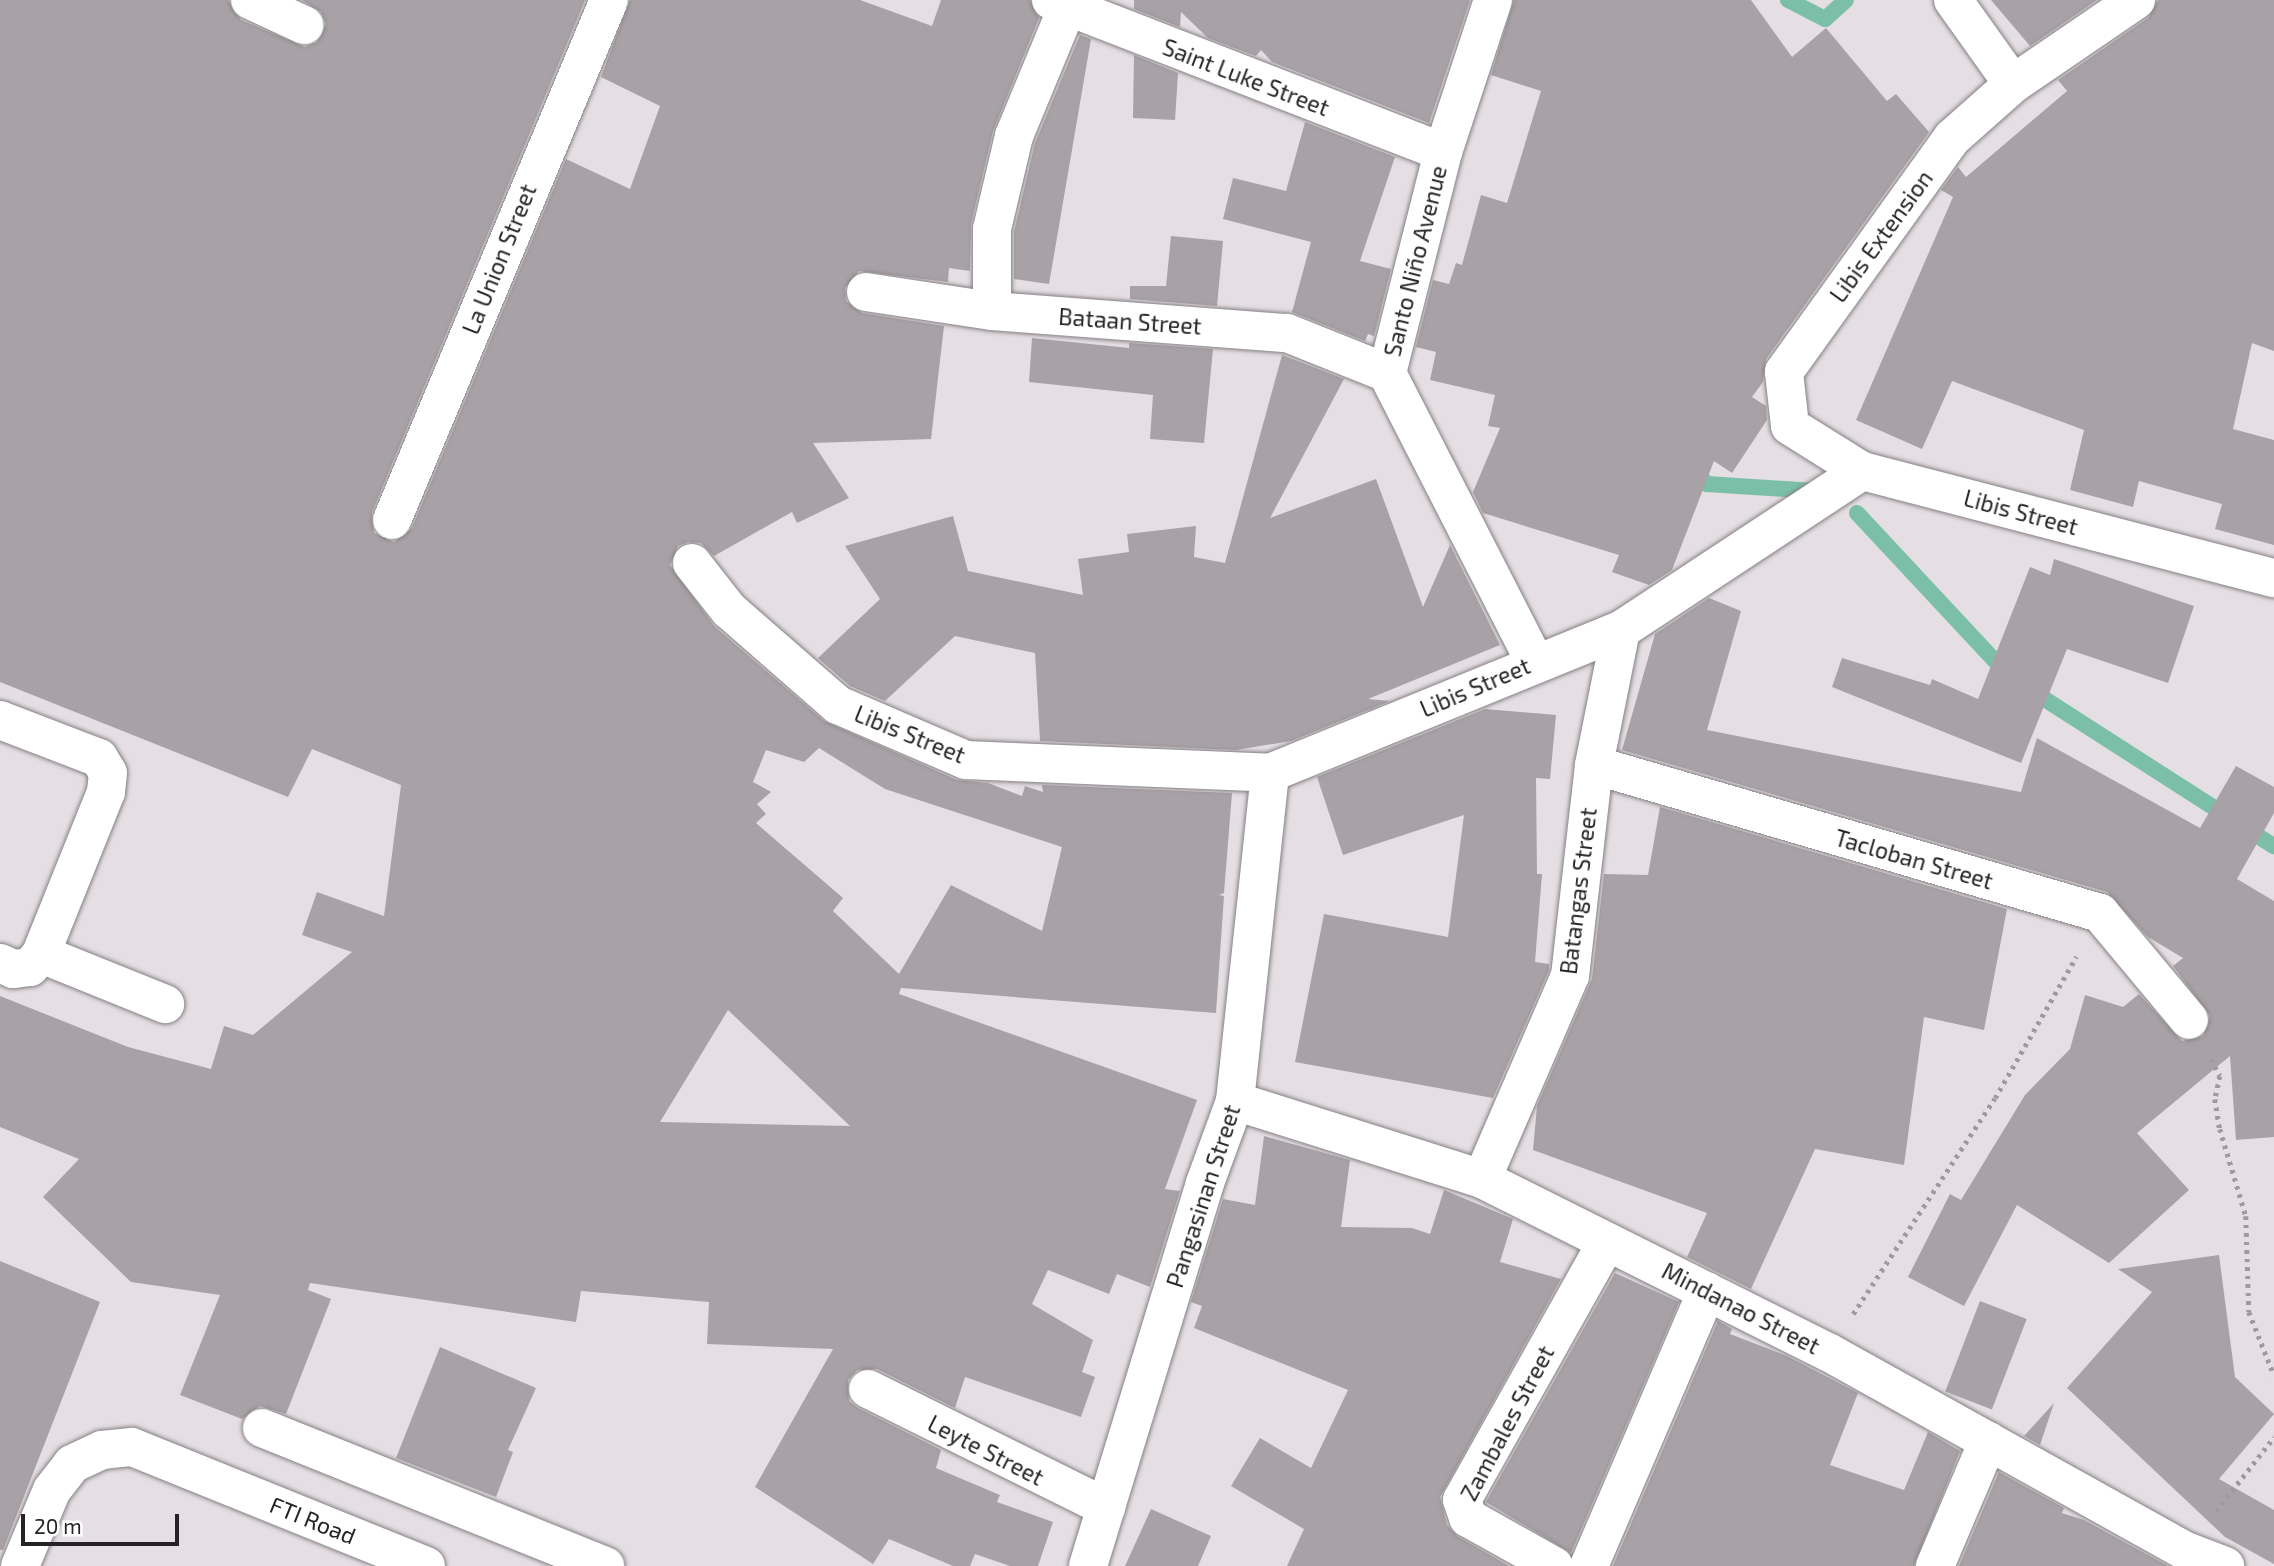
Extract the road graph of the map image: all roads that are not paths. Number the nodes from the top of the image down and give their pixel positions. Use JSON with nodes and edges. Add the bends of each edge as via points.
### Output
{"nodes":[{"id":1,"x":250,"y":0,"type":"edge"},
{"id":2,"x":609,"y":0,"type":"edge"},
{"id":3,"x":1493,"y":0,"type":"edge"},
{"id":4,"x":1953,"y":0,"type":"edge"},
{"id":5,"x":2136,"y":0,"type":"edge"},
{"id":6,"x":1059,"y":4,"type":"edge"},
{"id":7,"x":304,"y":25,"type":"dead end"},
{"id":8,"x":2013,"y":84,"type":"junction"},
{"id":9,"x":1443,"y":152,"type":"junction"},
{"id":10,"x":866,"y":292,"type":"dead end"},
{"id":11,"x":992,"y":311,"type":"junction"},
{"id":12,"x":1387,"y":373,"type":"junction"},
{"id":13,"x":1862,"y":471,"type":"junction"},
{"id":14,"x":392,"y":520,"type":"dead end"},
{"id":15,"x":692,"y":563,"type":"dead end"},
{"id":16,"x":2274,"y":578,"type":"edge"},
{"id":17,"x":1622,"y":630,"type":"junction"},
{"id":18,"x":1535,"y":662,"type":"junction"},
{"id":19,"x":0,"y":720,"type":"edge"},
{"id":20,"x":1594,"y":765,"type":"junction"},
{"id":21,"x":1270,"y":773,"type":"junction"},
{"id":22,"x":41,"y":954,"type":"junction"},
{"id":23,"x":0,"y":964,"type":"edge"},
{"id":24,"x":165,"y":1004,"type":"dead end"},
{"id":25,"x":2189,"y":1020,"type":"road end"},
{"id":26,"x":1235,"y":1101,"type":"junction"},
{"id":27,"x":1482,"y":1179,"type":"junction"},
{"id":28,"x":1607,"y":1241,"type":"junction"},
{"id":29,"x":1707,"y":1292,"type":"junction"},
{"id":30,"x":868,"y":1389,"type":"dead end"},
{"id":31,"x":262,"y":1428,"type":"dead end"},
{"id":32,"x":1988,"y":1441,"type":"junction"},
{"id":33,"x":1106,"y":1507,"type":"junction"},
{"id":34,"x":20,"y":1566,"type":"edge"},
{"id":35,"x":426,"y":1566,"type":"edge"},
{"id":36,"x":605,"y":1566,"type":"edge"},
{"id":37,"x":1088,"y":1566,"type":"edge"},
{"id":38,"x":1554,"y":1566,"type":"edge"},
{"id":39,"x":1588,"y":1566,"type":"edge"},
{"id":40,"x":1935,"y":1566,"type":"edge"},
{"id":41,"x":2225,"y":1566,"type":"edge"}],
"edges":[{"from":1,"to":7,"type":"street"},
{"from":2,"to":14,"type":"street","name":"La Union Street"},
{"from":3,"to":9,"type":"street","name":"Santo Niño Avenue"},
{"from":4,"to":8,"type":"street"},
{"from":5,"to":8,"type":"street"},
{"from":6,"to":9,"type":"street","name":"Saint Luke Street"},
{"from":6,"to":11,"type":"street","via":[[1014,136],[992,229]]},
{"from":8,"to":13,"type":"street","name":"Libis Extension","via":[[1952,138],[1784,372],[1790,426]]},
{"from":9,"to":12,"type":"street","name":"Santo Niño Avenue"},
{"from":10,"to":11,"type":"street","name":"Bataan Street"},
{"from":11,"to":12,"type":"street","name":"Bataan Street","via":[[1287,333]]},
{"from":12,"to":18,"type":"street","name":"Santo Niño Avenue"},
{"from":13,"to":16,"type":"street","name":"Libis Street"},
{"from":13,"to":17,"type":"street","name":"Libis Street"},
{"from":15,"to":21,"type":"street","name":"Libis Street","via":[[729,610],[838,705],[966,760]]},
{"from":17,"to":18,"type":"street","name":"Libis Street"},
{"from":17,"to":20,"type":"street","name":"Batangas Street"},
{"from":18,"to":21,"type":"street","name":"Libis Street"},
{"from":19,"to":22,"type":"street","via":[[99,758],[108,774],[106,792]]},
{"from":20,"to":25,"type":"street","name":"Tacloban Street","via":[[2100,913]]},
{"from":20,"to":27,"type":"street","name":"Batangas Street","via":[[1570,976]]},
{"from":21,"to":26,"type":"street","name":"Pangasinan Street"},
{"from":22,"to":23,"type":"street","via":[[30,967],[13,969]]},
{"from":22,"to":24,"type":"street"},
{"from":26,"to":27,"type":"street","name":"Mindanao Street"},
{"from":26,"to":33,"type":"street","name":"Pangasinan Street","via":[[1205,1183]]},
{"from":27,"to":28,"type":"street","name":"Mindanao Street"},
{"from":28,"to":29,"type":"street","name":"Mindanao Street"},
{"from":28,"to":38,"type":"street","name":"Zambales Street","via":[[1462,1500],[1468,1518]]},
{"from":29,"to":32,"type":"street","name":"Mindanao Street","via":[[1828,1352]]},
{"from":29,"to":39,"type":"street"},
{"from":30,"to":33,"type":"street","name":"Leyte Street"},
{"from":31,"to":36,"type":"street"},
{"from":32,"to":40,"type":"street"},
{"from":32,"to":41,"type":"street","name":"Mindanao Street","via":[[2186,1551]]},
{"from":33,"to":37,"type":"street","name":"Pangasinan Street"},
{"from":34,"to":35,"type":"street","name":"FTI Road","via":[[52,1490],[72,1464],[102,1450],[132,1447]]}]}
